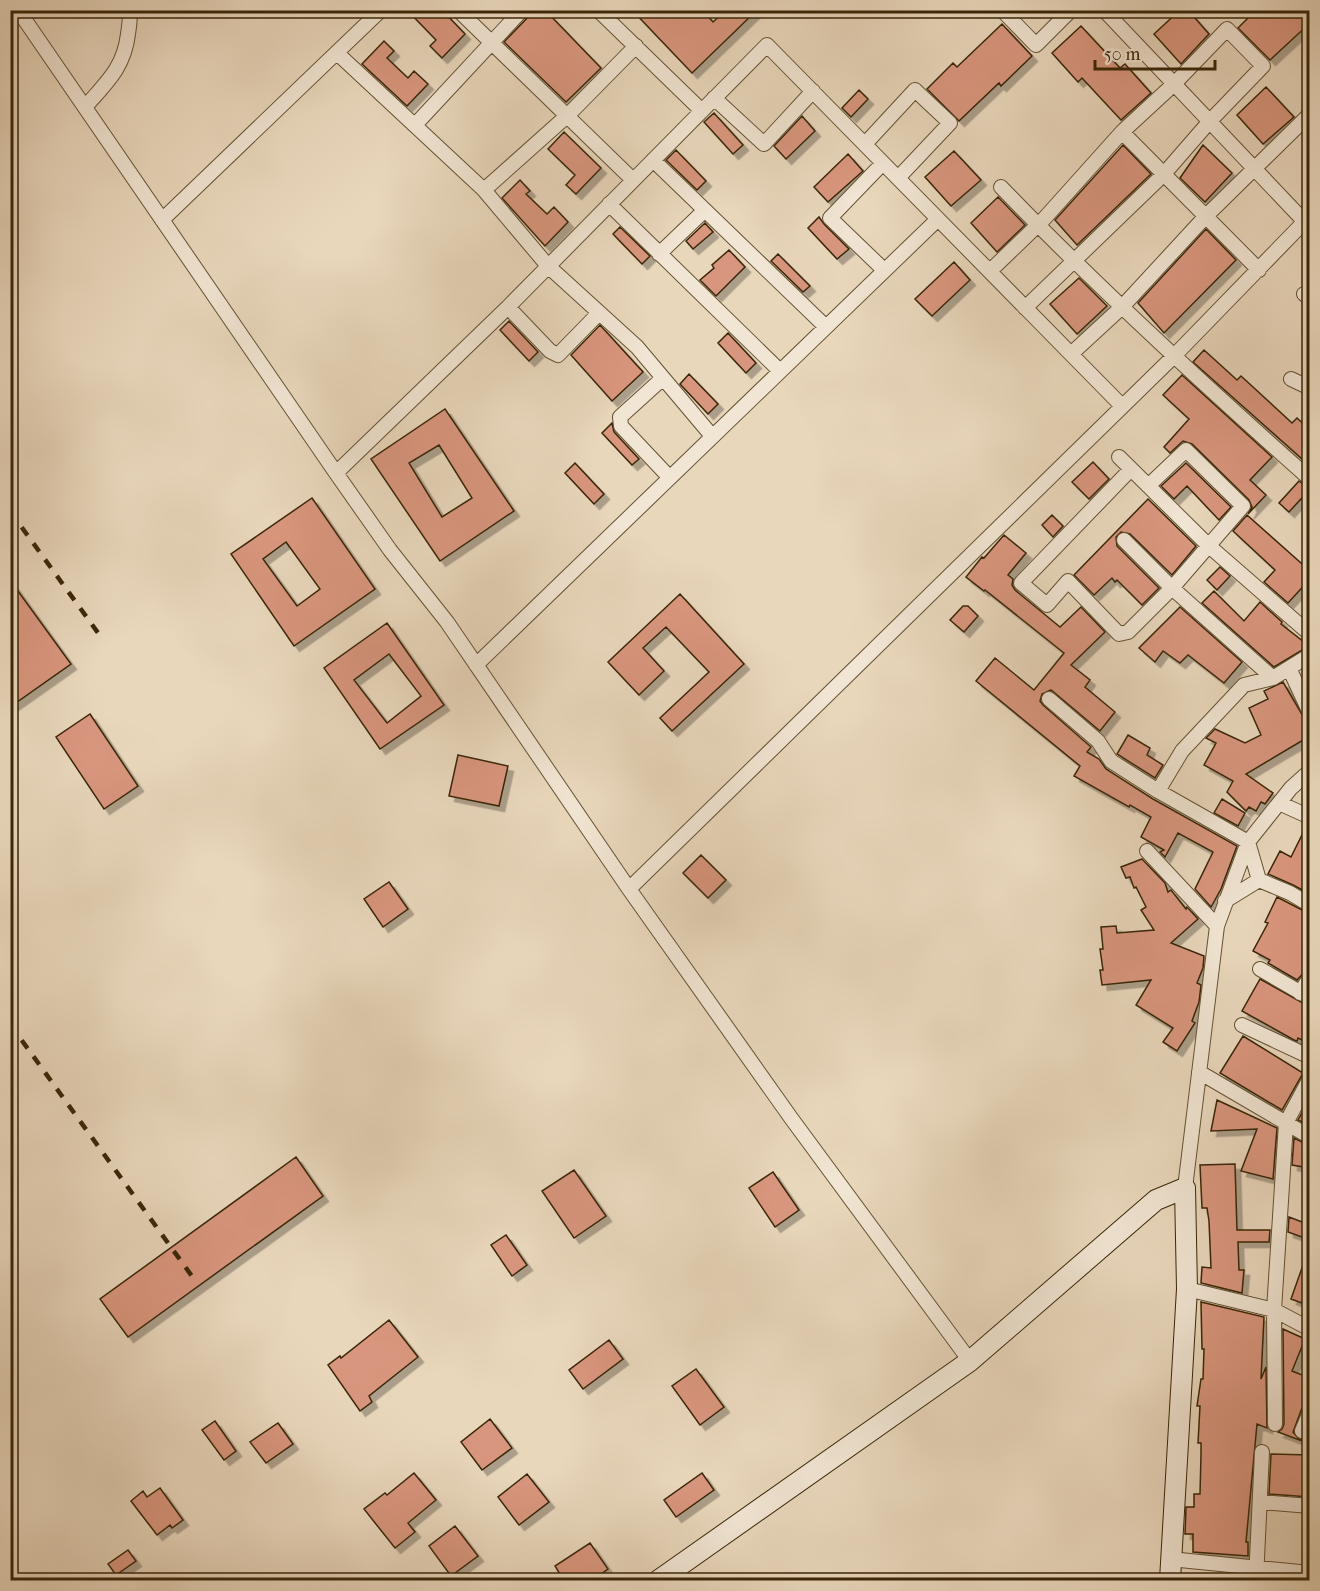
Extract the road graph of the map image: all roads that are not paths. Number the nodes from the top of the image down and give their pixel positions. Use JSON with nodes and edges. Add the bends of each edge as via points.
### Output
{"nodes":[{"id":1,"x":18,"y":10,"type":"edge"},
{"id":2,"x":129,"y":10,"type":"edge"},
{"id":3,"x":381,"y":10,"type":"edge"},
{"id":4,"x":458,"y":10,"type":"edge"},
{"id":5,"x":522,"y":10,"type":"edge"},
{"id":6,"x":598,"y":10,"type":"edge"},
{"id":7,"x":1002,"y":10,"type":"edge"},
{"id":8,"x":1071,"y":10,"type":"edge"},
{"id":9,"x":1104,"y":10,"type":"edge"},
{"id":10,"x":492,"y":42,"type":"junction"},
{"id":11,"x":636,"y":46,"type":"junction"},
{"id":12,"x":337,"y":53,"type":"junction"},
{"id":13,"x":1174,"y":84,"type":"junction"},
{"id":14,"x":813,"y":92,"type":"junction"},
{"id":15,"x":714,"y":98,"type":"junction"},
{"id":16,"x":85,"y":107,"type":"junction"},
{"id":17,"x":702,"y":111,"type":"junction"},
{"id":18,"x":1310,"y":114,"type":"edge"},
{"id":19,"x":568,"y":115,"type":"junction"},
{"id":20,"x":1210,"y":121,"type":"junction"},
{"id":21,"x":415,"y":125,"type":"junction"},
{"id":22,"x":1122,"y":132,"type":"junction"},
{"id":23,"x":865,"y":144,"type":"junction"},
{"id":24,"x":653,"y":160,"type":"junction"},
{"id":25,"x":883,"y":163,"type":"junction"},
{"id":26,"x":1254,"y":168,"type":"junction"},
{"id":27,"x":1163,"y":175,"type":"junction"},
{"id":28,"x":898,"y":178,"type":"junction"},
{"id":29,"x":633,"y":180,"type":"junction"},
{"id":30,"x":1001,"y":187,"type":"dead end"},
{"id":31,"x":484,"y":190,"type":"junction"},
{"id":32,"x":609,"y":204,"type":"junction"},
{"id":33,"x":705,"y":210,"type":"junction"},
{"id":34,"x":1206,"y":216,"type":"junction"},
{"id":35,"x":1307,"y":218,"type":"edge"},
{"id":36,"x":938,"y":219,"type":"junction"},
{"id":37,"x":162,"y":220,"type":"junction"},
{"id":38,"x":1038,"y":225,"type":"junction"},
{"id":39,"x":659,"y":254,"type":"junction"},
{"id":40,"x":1074,"y":261,"type":"junction"},
{"id":41,"x":548,"y":266,"type":"junction"},
{"id":42,"x":884,"y":270,"type":"junction"},
{"id":43,"x":1259,"y":270,"type":"junction"},
{"id":44,"x":990,"y":271,"type":"junction"},
{"id":45,"x":508,"y":307,"type":"junction"},
{"id":46,"x":1122,"y":307,"type":"junction"},
{"id":47,"x":1025,"y":308,"type":"junction"},
{"id":48,"x":599,"y":313,"type":"junction"},
{"id":49,"x":826,"y":327,"type":"junction"},
{"id":50,"x":1071,"y":354,"type":"junction"},
{"id":51,"x":1173,"y":357,"type":"junction"},
{"id":52,"x":780,"y":371,"type":"junction"},
{"id":53,"x":663,"y":378,"type":"junction"},
{"id":54,"x":1291,"y":379,"type":"dead end"},
{"id":55,"x":1310,"y":388,"type":"edge"},
{"id":56,"x":1122,"y":406,"type":"junction"},
{"id":57,"x":712,"y":436,"type":"junction"},
{"id":58,"x":1119,"y":457,"type":"dead end"},
{"id":59,"x":1131,"y":469,"type":"junction"},
{"id":60,"x":336,"y":473,"type":"junction"},
{"id":61,"x":669,"y":478,"type":"junction"},
{"id":62,"x":1310,"y":479,"type":"edge"},
{"id":63,"x":1148,"y":486,"type":"junction"},
{"id":64,"x":1124,"y":540,"type":"dead end"},
{"id":65,"x":1209,"y":546,"type":"junction"},
{"id":66,"x":1172,"y":588,"type":"junction"},
{"id":67,"x":1310,"y":634,"type":"edge"},
{"id":68,"x":1310,"y":655,"type":"edge"},
{"id":69,"x":476,"y":665,"type":"junction"},
{"id":70,"x":1289,"y":668,"type":"junction"},
{"id":71,"x":1273,"y":678,"type":"junction"},
{"id":72,"x":1049,"y":699,"type":"dead end"},
{"id":73,"x":1310,"y":713,"type":"edge"},
{"id":74,"x":1310,"y":771,"type":"edge"},
{"id":75,"x":1158,"y":791,"type":"junction"},
{"id":76,"x":1279,"y":803,"type":"junction"},
{"id":77,"x":1310,"y":817,"type":"edge"},
{"id":78,"x":1248,"y":842,"type":"junction"},
{"id":79,"x":1147,"y":851,"type":"dead end"},
{"id":80,"x":1258,"y":880,"type":"junction"},
{"id":81,"x":629,"y":889,"type":"junction"},
{"id":82,"x":1227,"y":900,"type":"junction"},
{"id":83,"x":1310,"y":904,"type":"edge"},
{"id":84,"x":1205,"y":912,"type":"junction"},
{"id":85,"x":1217,"y":926,"type":"junction"},
{"id":86,"x":1260,"y":969,"type":"dead end"},
{"id":87,"x":1310,"y":977,"type":"edge"},
{"id":88,"x":1305,"y":996,"type":"edge"},
{"id":89,"x":1242,"y":1025,"type":"dead end"},
{"id":90,"x":1310,"y":1058,"type":"edge"},
{"id":91,"x":1199,"y":1072,"type":"junction"},
{"id":92,"x":1310,"y":1078,"type":"edge"},
{"id":93,"x":1286,"y":1123,"type":"junction"},
{"id":94,"x":1310,"y":1137,"type":"edge"},
{"id":95,"x":1185,"y":1188,"type":"junction"},
{"id":96,"x":1187,"y":1289,"type":"junction"},
{"id":97,"x":1274,"y":1310,"type":"junction"},
{"id":98,"x":1310,"y":1329,"type":"edge"},
{"id":99,"x":970,"y":1362,"type":"junction"},
{"id":100,"x":1310,"y":1412,"type":"edge"},
{"id":101,"x":1275,"y":1424,"type":"dead end"},
{"id":102,"x":1302,"y":1431,"type":"dead end"},
{"id":103,"x":1262,"y":1452,"type":"dead end"},
{"id":104,"x":1260,"y":1502,"type":"junction"},
{"id":105,"x":1310,"y":1506,"type":"edge"},
{"id":106,"x":1170,"y":1559,"type":"junction"},
{"id":107,"x":1257,"y":1574,"type":"edge"},
{"id":108,"x":1310,"y":1574,"type":"edge"},
{"id":109,"x":659,"y":1581,"type":"edge"},
{"id":110,"x":1170,"y":1581,"type":"edge"}],
"edges":[{"from":1,"to":16,"type":"street"},
{"from":2,"to":16,"type":"street","via":[[126,49],[118,69]]},
{"from":3,"to":12,"type":"street"},
{"from":4,"to":10,"type":"street"},
{"from":5,"to":10,"type":"street"},
{"from":6,"to":11,"type":"street"},
{"from":7,"to":8,"type":"street","via":[[1036,45]]},
{"from":9,"to":13,"type":"street"},
{"from":10,"to":19,"type":"street"},
{"from":10,"to":21,"type":"street"},
{"from":11,"to":17,"type":"street"},
{"from":11,"to":19,"type":"street"},
{"from":12,"to":21,"type":"street"},
{"from":12,"to":37,"type":"street"},
{"from":13,"to":20,"type":"street"},
{"from":13,"to":20,"type":"street","via":[[1227,29],[1263,66]]},
{"from":13,"to":22,"type":"street"},
{"from":14,"to":15,"type":"street","via":[[764,144]]},
{"from":14,"to":15,"type":"street","via":[[767,45]]},
{"from":14,"to":23,"type":"street"},
{"from":15,"to":17,"type":"street"},
{"from":16,"to":37,"type":"street"},
{"from":17,"to":24,"type":"street"},
{"from":18,"to":26,"type":"street"},
{"from":19,"to":29,"type":"street"},
{"from":19,"to":31,"type":"street"},
{"from":20,"to":26,"type":"street"},
{"from":20,"to":27,"type":"street"},
{"from":21,"to":31,"type":"street"},
{"from":22,"to":27,"type":"street"},
{"from":22,"to":38,"type":"street"},
{"from":23,"to":25,"type":"street"},
{"from":23,"to":28,"type":"street","via":[[915,90],[950,123]]},
{"from":24,"to":29,"type":"street"},
{"from":24,"to":33,"type":"street"},
{"from":25,"to":28,"type":"street"},
{"from":25,"to":42,"type":"street","via":[[830,218]]},
{"from":26,"to":34,"type":"street"},
{"from":26,"to":35,"type":"street"},
{"from":27,"to":34,"type":"street"},
{"from":27,"to":40,"type":"street"},
{"from":28,"to":36,"type":"street"},
{"from":29,"to":32,"type":"street"},
{"from":30,"to":38,"type":"street"},
{"from":31,"to":41,"type":"street"},
{"from":32,"to":39,"type":"street"},
{"from":32,"to":41,"type":"street"},
{"from":33,"to":39,"type":"street"},
{"from":33,"to":49,"type":"street"},
{"from":34,"to":43,"type":"street"},
{"from":34,"to":46,"type":"street"},
{"from":35,"to":43,"type":"street"},
{"from":36,"to":42,"type":"street"},
{"from":36,"to":44,"type":"street"},
{"from":37,"to":60,"type":"street"},
{"from":38,"to":40,"type":"street"},
{"from":38,"to":44,"type":"street"},
{"from":39,"to":52,"type":"street"},
{"from":40,"to":46,"type":"street"},
{"from":40,"to":47,"type":"street"},
{"from":41,"to":45,"type":"street"},
{"from":41,"to":48,"type":"street"},
{"from":42,"to":49,"type":"street"},
{"from":43,"to":51,"type":"street"},
{"from":44,"to":47,"type":"street"},
{"from":45,"to":48,"type":"street","via":[[558,355]]},
{"from":45,"to":60,"type":"street"},
{"from":46,"to":50,"type":"street"},
{"from":46,"to":51,"type":"street"},
{"from":47,"to":50,"type":"street"},
{"from":48,"to":53,"type":"street","via":[[637,347]]},
{"from":49,"to":52,"type":"street"},
{"from":50,"to":56,"type":"street"},
{"from":51,"to":56,"type":"street"},
{"from":51,"to":62,"type":"street"},
{"from":52,"to":57,"type":"street"},
{"from":53,"to":57,"type":"street"},
{"from":53,"to":61,"type":"street","via":[[620,417],[621,426]]},
{"from":54,"to":55,"type":"street"},
{"from":56,"to":81,"type":"street"},
{"from":57,"to":61,"type":"street"},
{"from":58,"to":59,"type":"street"},
{"from":59,"to":63,"type":"street"},
{"from":59,"to":66,"type":"street","via":[[1021,583],[1047,605],[1068,581],[1119,634],[1128,632]]},
{"from":60,"to":69,"type":"street"},
{"from":61,"to":69,"type":"street"},
{"from":63,"to":65,"type":"street"},
{"from":63,"to":65,"type":"street","via":[[1186,450],[1242,504],[1243,508]]},
{"from":64,"to":66,"type":"street"},
{"from":65,"to":66,"type":"street"},
{"from":65,"to":67,"type":"street"},
{"from":66,"to":71,"type":"street"},
{"from":68,"to":70,"type":"street"},
{"from":69,"to":81,"type":"street"},
{"from":70,"to":71,"type":"street"},
{"from":70,"to":73,"type":"street"},
{"from":71,"to":75,"type":"street","via":[[1244,685],[1182,751]]},
{"from":72,"to":75,"type":"street","via":[[1098,741],[1111,761]]},
{"from":74,"to":76,"type":"street"},
{"from":75,"to":78,"type":"street"},
{"from":76,"to":77,"type":"street"},
{"from":76,"to":78,"type":"street"},
{"from":78,"to":80,"type":"street"},
{"from":78,"to":82,"type":"street"},
{"from":79,"to":84,"type":"street"},
{"from":80,"to":82,"type":"street"},
{"from":80,"to":83,"type":"street"},
{"from":81,"to":99,"type":"street"},
{"from":82,"to":84,"type":"street"},
{"from":82,"to":85,"type":"street"},
{"from":84,"to":85,"type":"street"},
{"from":85,"to":91,"type":"street"},
{"from":86,"to":88,"type":"street"},
{"from":87,"to":88,"type":"street"},
{"from":89,"to":90,"type":"street"},
{"from":91,"to":93,"type":"street"},
{"from":91,"to":95,"type":"street"},
{"from":92,"to":93,"type":"street"},
{"from":93,"to":94,"type":"street"},
{"from":93,"to":97,"type":"street"},
{"from":95,"to":96,"type":"street"},
{"from":95,"to":99,"type":"street","via":[[1156,1200]]},
{"from":96,"to":97,"type":"street"},
{"from":96,"to":106,"type":"street"},
{"from":97,"to":98,"type":"street"},
{"from":97,"to":101,"type":"street"},
{"from":99,"to":109,"type":"street"},
{"from":100,"to":102,"type":"street"},
{"from":103,"to":104,"type":"street"},
{"from":104,"to":105,"type":"street"},
{"from":104,"to":107,"type":"street"},
{"from":106,"to":107,"type":"street"},
{"from":106,"to":110,"type":"street"},
{"from":107,"to":108,"type":"street"}]}
